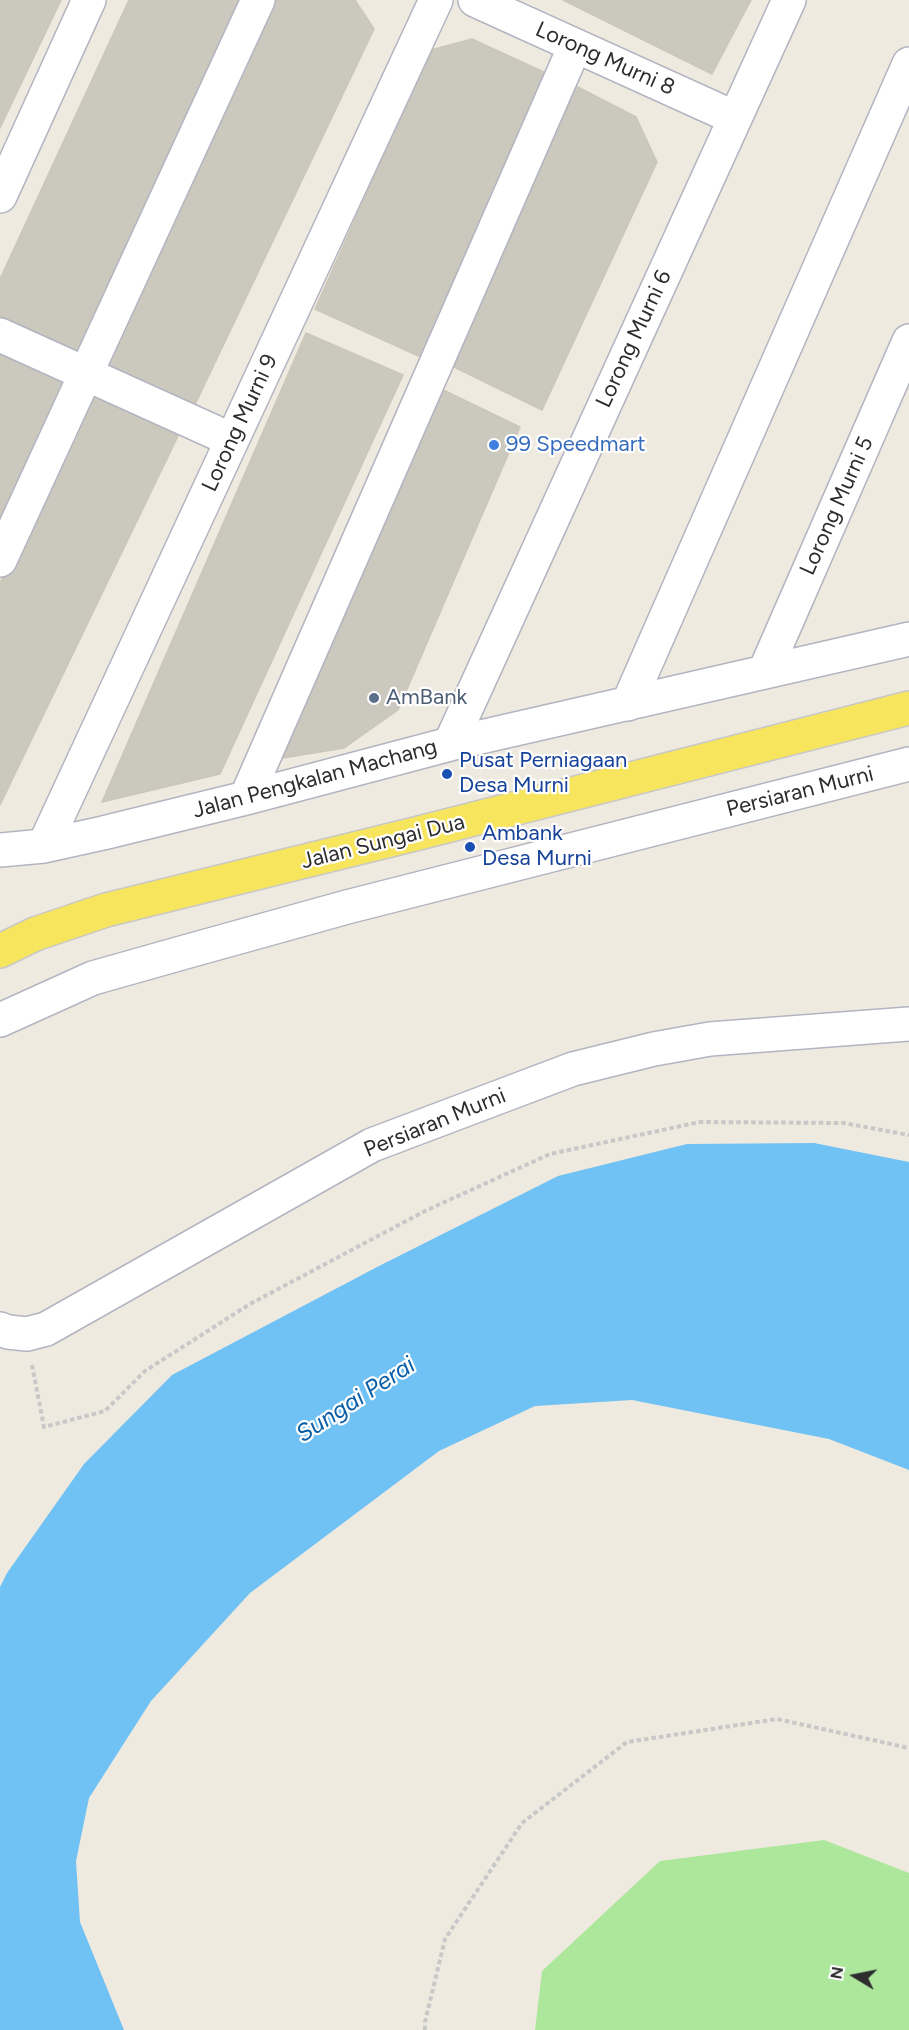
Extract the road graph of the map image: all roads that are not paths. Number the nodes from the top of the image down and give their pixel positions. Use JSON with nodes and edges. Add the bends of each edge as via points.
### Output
{"nodes":[{"id":1,"x":89,"y":0,"type":"edge"},
{"id":2,"x":258,"y":0,"type":"edge"},
{"id":3,"x":436,"y":0,"type":"edge"},
{"id":4,"x":475,"y":0,"type":"edge"},
{"id":5,"x":789,"y":0,"type":"edge"},
{"id":6,"x":575,"y":46,"type":"junction"},
{"id":7,"x":909,"y":64,"type":"edge"},
{"id":8,"x":735,"y":118,"type":"junction"},
{"id":9,"x":0,"y":196,"type":"edge"},
{"id":10,"x":0,"y":335,"type":"edge"},
{"id":11,"x":909,"y":341,"type":"edge"},
{"id":12,"x":85,"y":373,"type":"junction"},
{"id":13,"x":232,"y":440,"type":"junction"},
{"id":14,"x":0,"y":560,"type":"edge"},
{"id":15,"x":905,"y":632,"type":"edge"},
{"id":16,"x":765,"y":671,"type":"junction"},
{"id":17,"x":628,"y":704,"type":"junction"},
{"id":18,"x":909,"y":708,"type":"edge"},
{"id":19,"x":450,"y":744,"type":"junction"},
{"id":20,"x":909,"y":764,"type":"edge"},
{"id":21,"x":246,"y":798,"type":"junction"},
{"id":22,"x":44,"y":846,"type":"junction"},
{"id":23,"x":0,"y":850,"type":"edge"},
{"id":24,"x":0,"y":951,"type":"edge"},
{"id":25,"x":0,"y":1020,"type":"edge"},
{"id":26,"x":909,"y":1024,"type":"edge"},
{"id":27,"x":13,"y":1331,"type":"edge"}],
"edges":[{"from":1,"to":9,"type":"street"},
{"from":2,"to":12,"type":"street"},
{"from":3,"to":13,"type":"street","name":"Lorong Murni 9"},
{"from":4,"to":6,"type":"street","name":"Lorong Murni 8"},
{"from":5,"to":8,"type":"street","name":"Lorong Murni 6"},
{"from":6,"to":8,"type":"street","name":"Lorong Murni 8"},
{"from":6,"to":21,"type":"street"},
{"from":7,"to":17,"type":"street"},
{"from":8,"to":19,"type":"street","name":"Lorong Murni 6"},
{"from":10,"to":12,"type":"street"},
{"from":11,"to":16,"type":"street","name":"Lorong Murni 5"},
{"from":12,"to":13,"type":"street"},
{"from":12,"to":14,"type":"street"},
{"from":13,"to":22,"type":"street","name":"Lorong Murni 9"},
{"from":15,"to":16,"type":"street","name":"Jalan Pengkalan Machang"},
{"from":16,"to":17,"type":"street","name":"Jalan Pengkalan Machang"},
{"from":17,"to":19,"type":"street","name":"Jalan Pengkalan Machang"},
{"from":18,"to":24,"type":"main road","name":"Jalan Sungai Dua","via":[[106,910],[35,934]]},
{"from":19,"to":21,"type":"street","name":"Jalan Pengkalan Machang"},
{"from":20,"to":25,"type":"street","name":"Persiaran Murni","via":[[185,952],[93,978]]},
{"from":21,"to":22,"type":"street","name":"Jalan Pengkalan Machang"},
{"from":22,"to":23,"type":"street","name":"Jalan Pengkalan Machang"},
{"from":26,"to":27,"type":"street","name":"Persiaran Murni","via":[[710,1039],[573,1069],[372,1145],[46,1329]]}]}
